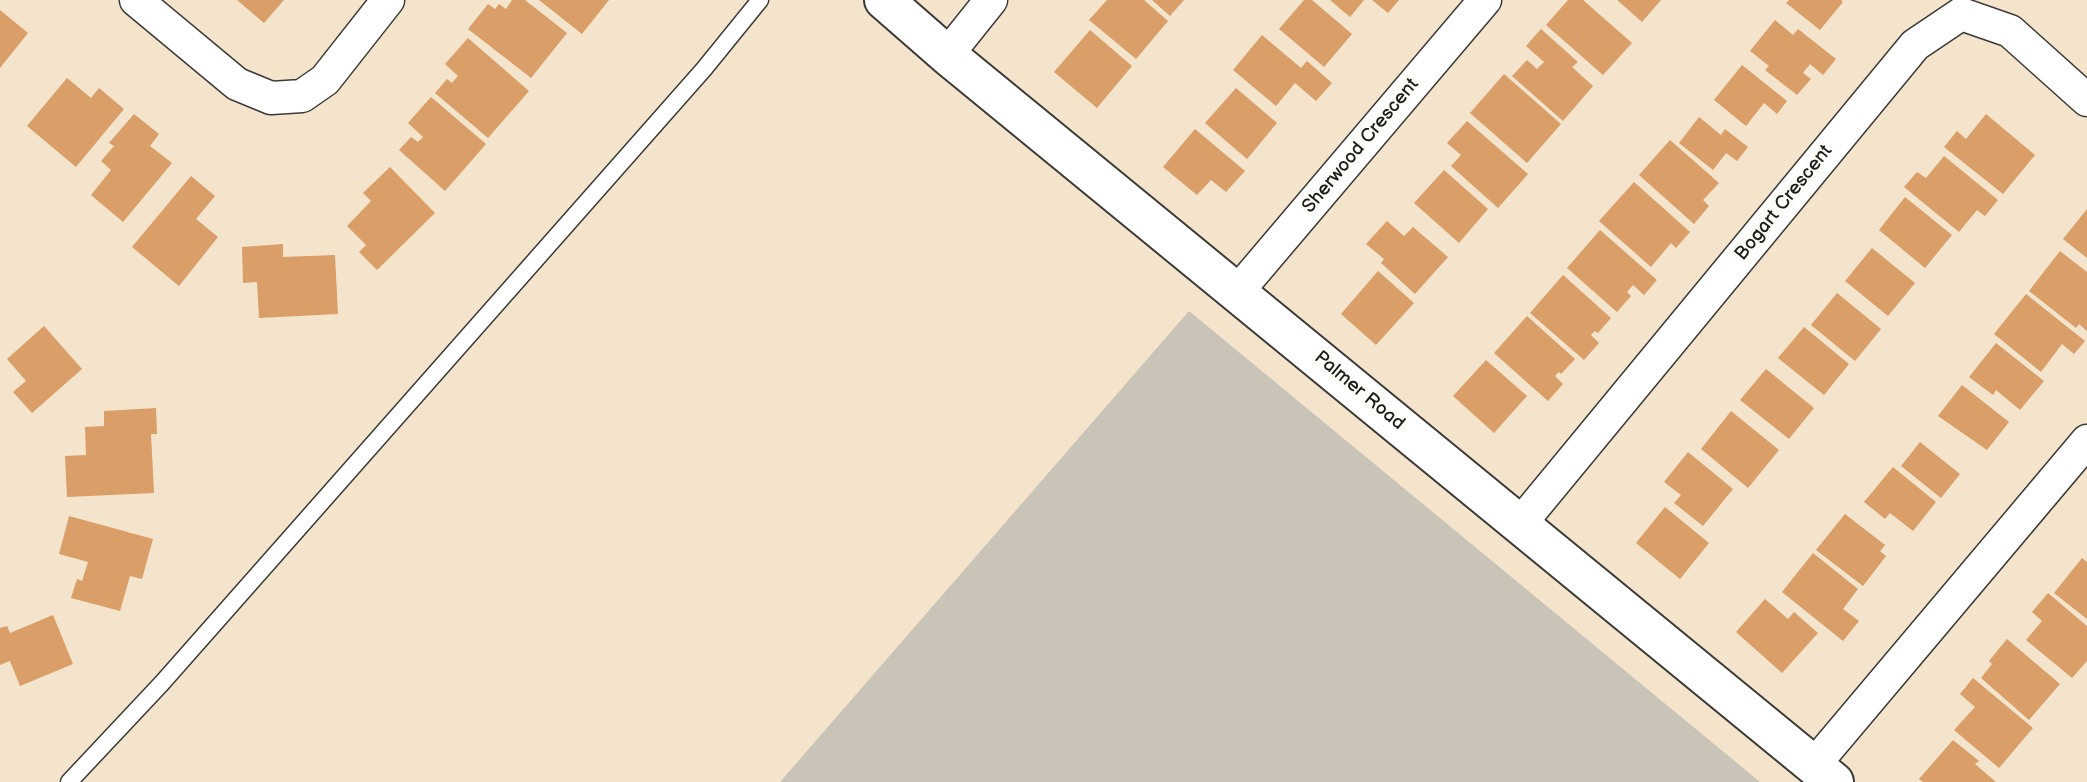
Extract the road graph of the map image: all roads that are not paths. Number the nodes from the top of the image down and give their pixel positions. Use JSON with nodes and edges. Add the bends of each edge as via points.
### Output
{"nodes":[{"id":1,"x":136,"y":0,"type":"edge"},
{"id":2,"x":388,"y":0,"type":"edge"},
{"id":3,"x":760,"y":0,"type":"edge"},
{"id":4,"x":884,"y":0,"type":"edge"},
{"id":5,"x":991,"y":0,"type":"edge"},
{"id":6,"x":1485,"y":0,"type":"edge"},
{"id":7,"x":947,"y":55,"type":"junction"},
{"id":8,"x":2087,"y":100,"type":"edge"},
{"id":9,"x":1238,"y":291,"type":"junction"},
{"id":10,"x":2087,"y":442,"type":"edge"},
{"id":11,"x":1520,"y":524,"type":"junction"},
{"id":12,"x":1824,"y":774,"type":"edge"},
{"id":13,"x":69,"y":782,"type":"edge"}],
"edges":[{"from":1,"to":2,"type":"street","via":[[237,83],[271,98],[302,96],[325,80]]},
{"from":3,"to":13,"type":"lane","via":[[704,69]]},
{"from":4,"to":7,"type":"street","name":"Palmer Road"},
{"from":5,"to":7,"type":"street"},
{"from":6,"to":9,"type":"street","name":"Sherwood Crescent"},
{"from":7,"to":9,"type":"street","name":"Palmer Road"},
{"from":8,"to":11,"type":"street","name":"Bogart Crescent","via":[[2010,31],[1961,14],[1915,45]]},
{"from":9,"to":11,"type":"street","name":"Palmer Road"},
{"from":10,"to":12,"type":"street"},
{"from":11,"to":12,"type":"street","name":"Palmer Road"}]}
